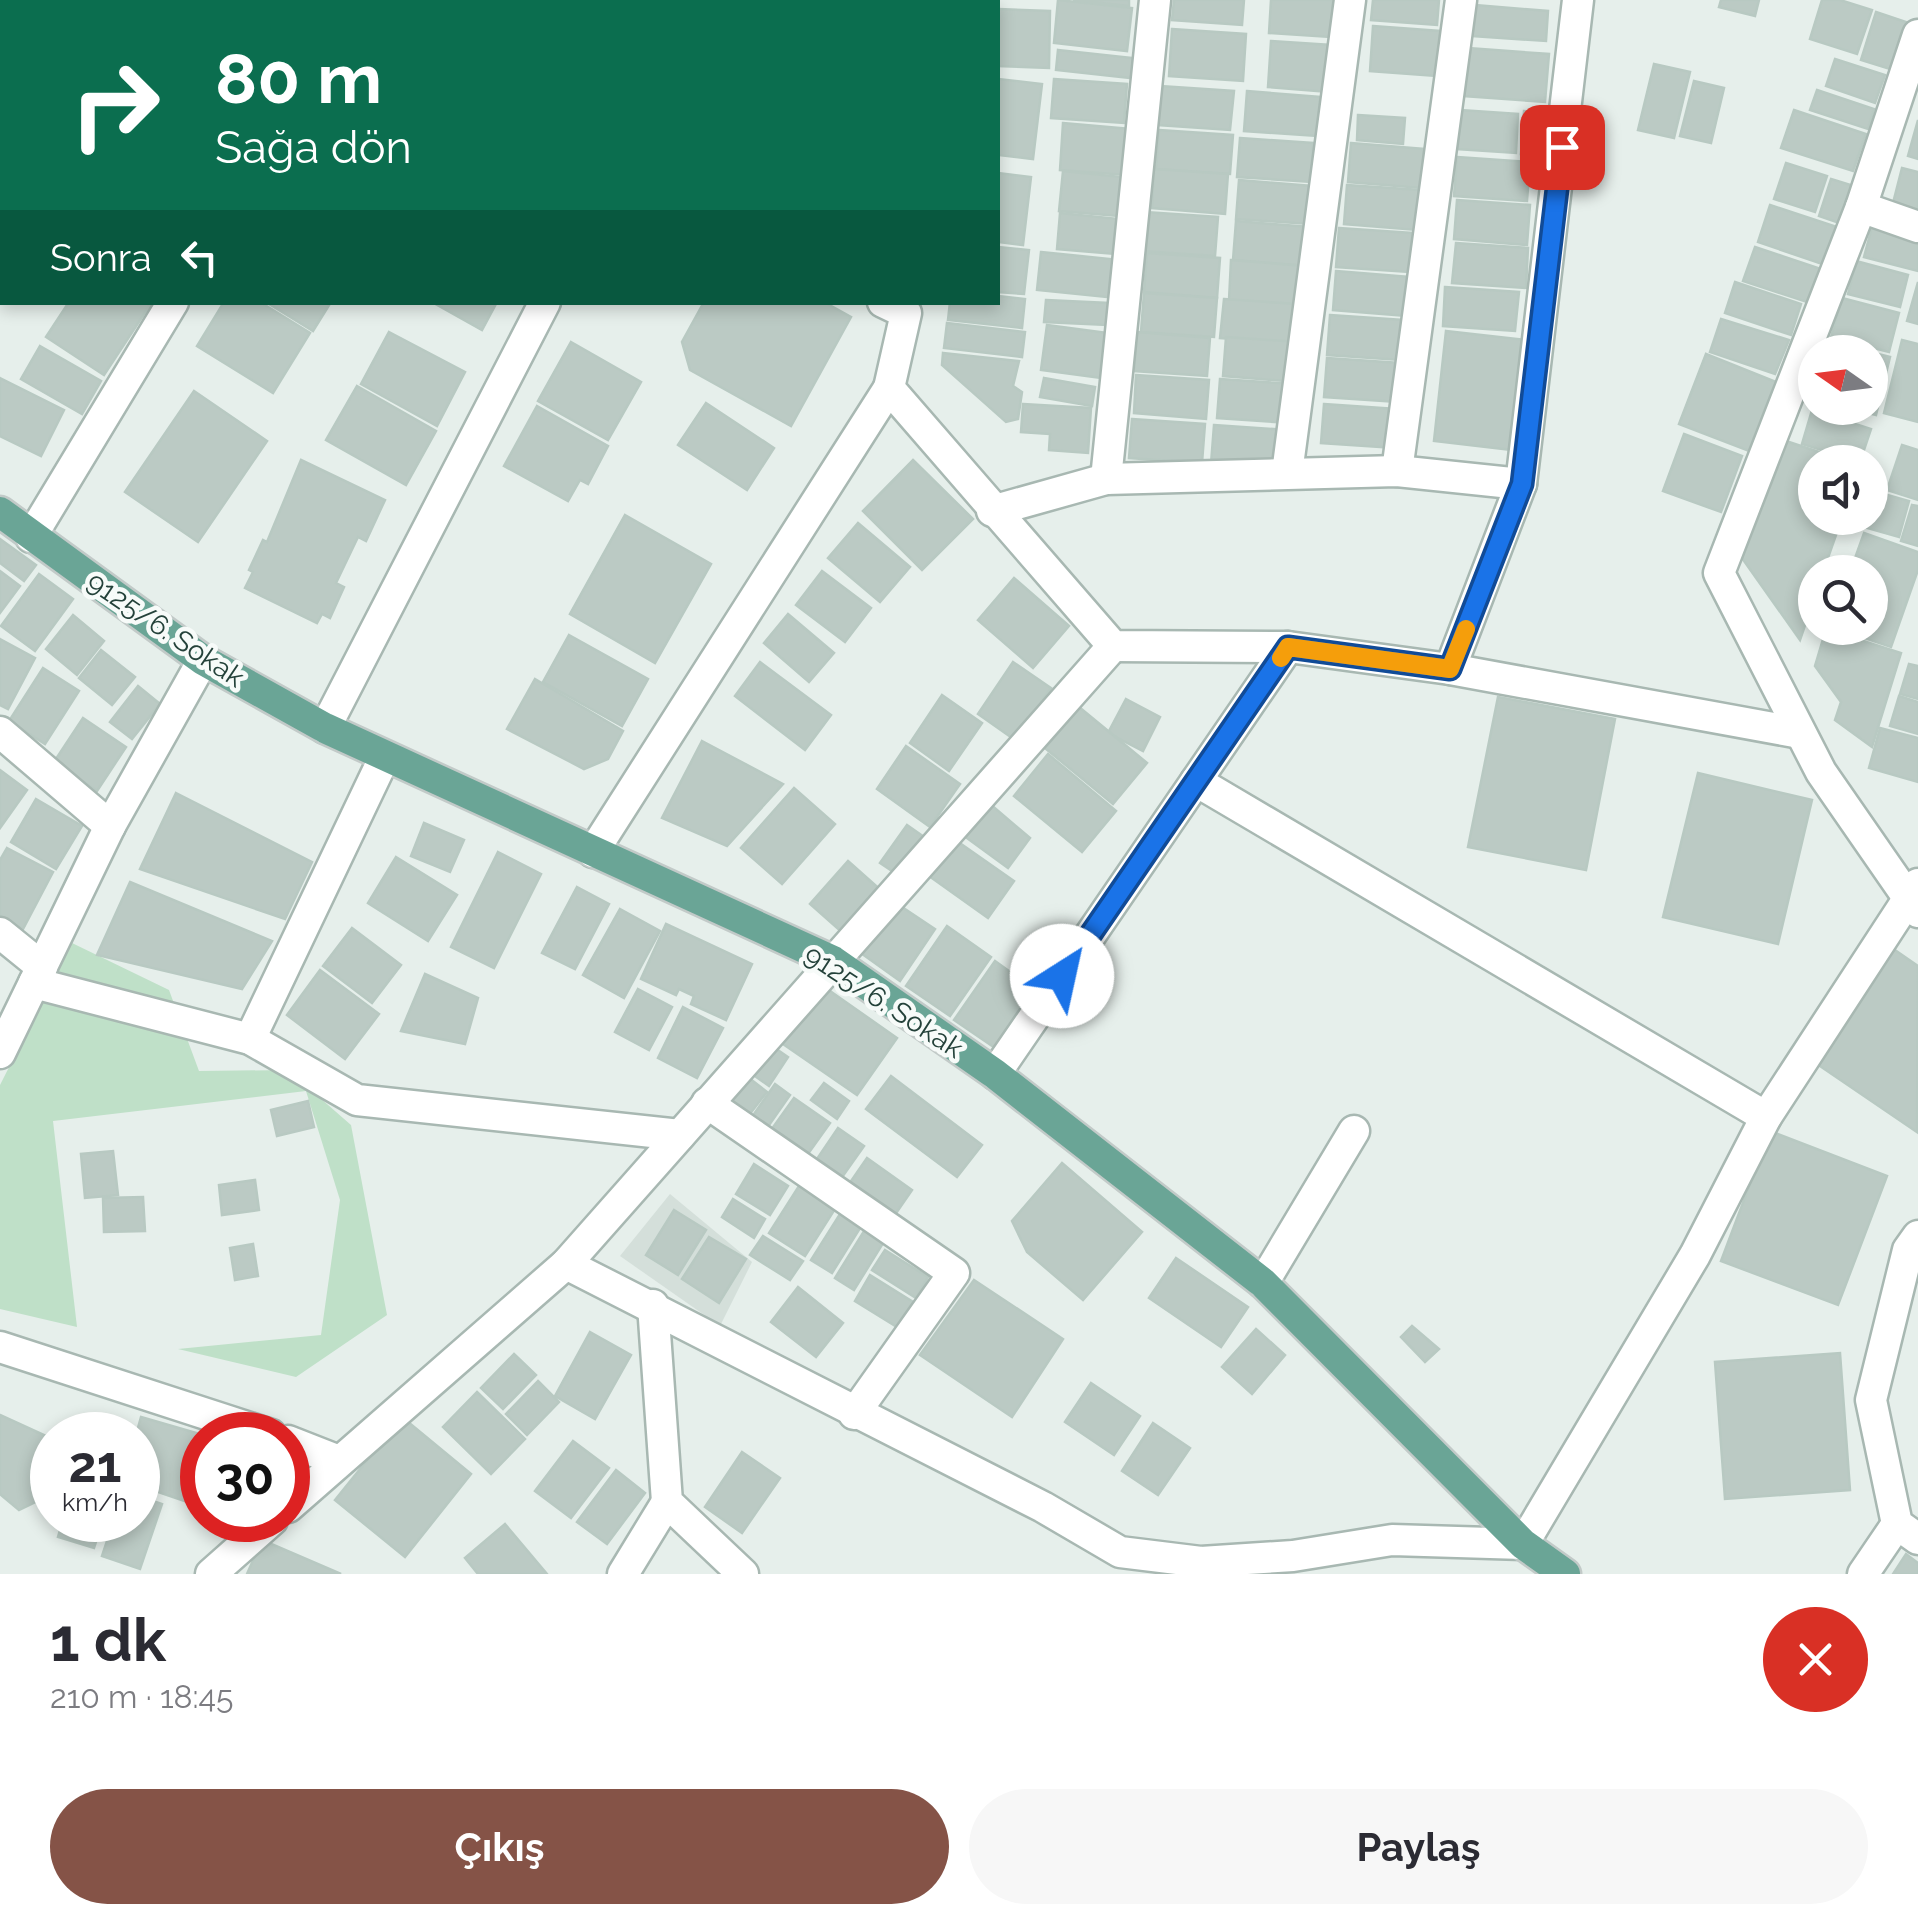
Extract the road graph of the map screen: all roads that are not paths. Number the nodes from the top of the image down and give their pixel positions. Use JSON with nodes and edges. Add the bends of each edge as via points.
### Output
{"nodes":[{"id":1,"x":1155,"y":0,"type":"edge"},
{"id":2,"x":1350,"y":0,"type":"edge"},
{"id":3,"x":1461,"y":0,"type":"edge"},
{"id":4,"x":1578,"y":0,"type":"edge"},
{"id":5,"x":1918,"y":35,"type":"edge"},
{"id":6,"x":1861,"y":207,"type":"junction"},
{"id":7,"x":1918,"y":226,"type":"edge"},
{"id":8,"x":170,"y":305,"type":"edge"},
{"id":9,"x":544,"y":305,"type":"edge"},
{"id":10,"x":899,"y":306,"type":"edge"},
{"id":11,"x":890,"y":388,"type":"junction"},
{"id":12,"x":1397,"y":470,"type":"junction"},
{"id":13,"x":1288,"y":473,"type":"junction"},
{"id":14,"x":1106,"y":479,"type":"junction"},
{"id":15,"x":1522,"y":484,"type":"junction"},
{"id":16,"x":992,"y":511,"type":"junction"},
{"id":17,"x":0,"y":512,"type":"edge"},
{"id":18,"x":32,"y":536,"type":"junction"},
{"id":19,"x":1113,"y":646,"type":"junction"},
{"id":20,"x":1288,"y":647,"type":"junction"},
{"id":21,"x":204,"y":660,"type":"junction"},
{"id":22,"x":1450,"y":669,"type":"junction"},
{"id":23,"x":325,"y":728,"type":"junction"},
{"id":24,"x":0,"y":732,"type":"edge"},
{"id":25,"x":1800,"y":732,"type":"junction"},
{"id":26,"x":384,"y":758,"type":"junction"},
{"id":27,"x":1196,"y":780,"type":"junction"},
{"id":28,"x":110,"y":826,"type":"junction"},
{"id":29,"x":592,"y":852,"type":"junction"},
{"id":30,"x":1914,"y":899,"type":"edge"},
{"id":31,"x":0,"y":933,"type":"edge"},
{"id":32,"x":832,"y":960,"type":"junction"},
{"id":33,"x":38,"y":975,"type":"junction"},
{"id":34,"x":250,"y":1039,"type":"junction"},
{"id":35,"x":0,"y":1052,"type":"edge"},
{"id":36,"x":995,"y":1074,"type":"junction"},
{"id":37,"x":707,"y":1102,"type":"junction"},
{"id":38,"x":1766,"y":1117,"type":"junction"},
{"id":39,"x":1354,"y":1132,"type":"dead end"},
{"id":40,"x":680,"y":1135,"type":"junction"},
{"id":41,"x":1918,"y":1236,"type":"edge"},
{"id":42,"x":566,"y":1264,"type":"junction"},
{"id":43,"x":1263,"y":1283,"type":"junction"},
{"id":44,"x":653,"y":1305,"type":"junction"},
{"id":45,"x":0,"y":1347,"type":"edge"},
{"id":46,"x":200,"y":1412,"type":"edge"},
{"id":47,"x":854,"y":1414,"type":"junction"},
{"id":48,"x":310,"y":1450,"type":"edge"},
{"id":49,"x":339,"y":1461,"type":"junction"},
{"id":50,"x":310,"y":1487,"type":"edge"},
{"id":51,"x":667,"y":1502,"type":"junction"},
{"id":52,"x":1908,"y":1532,"type":"edge"},
{"id":53,"x":247,"y":1542,"type":"edge"},
{"id":54,"x":1522,"y":1544,"type":"junction"},
{"id":55,"x":210,"y":1574,"type":"edge"},
{"id":56,"x":623,"y":1574,"type":"edge"},
{"id":57,"x":743,"y":1574,"type":"edge"},
{"id":58,"x":1565,"y":1574,"type":"edge"},
{"id":59,"x":1863,"y":1574,"type":"edge"}],
"edges":[{"from":1,"to":14,"type":"street"},
{"from":2,"to":13,"type":"street"},
{"from":3,"to":12,"type":"street"},
{"from":4,"to":15,"type":"street"},
{"from":5,"to":6,"type":"street"},
{"from":6,"to":7,"type":"street"},
{"from":6,"to":25,"type":"street","via":[[1719,572]]},
{"from":8,"to":18,"type":"street"},
{"from":9,"to":23,"type":"street"},
{"from":10,"to":11,"type":"street"},
{"from":11,"to":16,"type":"street"},
{"from":11,"to":29,"type":"street"},
{"from":12,"to":13,"type":"street"},
{"from":12,"to":15,"type":"street"},
{"from":13,"to":14,"type":"street"},
{"from":14,"to":16,"type":"street"},
{"from":15,"to":22,"type":"street"},
{"from":16,"to":19,"type":"street"},
{"from":17,"to":18,"type":"main road","name":"9125/6. Sokak"},
{"from":18,"to":21,"type":"main road","name":"9125/6. Sokak"},
{"from":19,"to":20,"type":"street"},
{"from":19,"to":32,"type":"street"},
{"from":20,"to":22,"type":"street"},
{"from":20,"to":27,"type":"street"},
{"from":21,"to":23,"type":"main road","name":"9125/6. Sokak"},
{"from":21,"to":28,"type":"street"},
{"from":22,"to":25,"type":"street"},
{"from":23,"to":26,"type":"main road","name":"9125/6. Sokak"},
{"from":24,"to":28,"type":"street"},
{"from":25,"to":30,"type":"street","via":[[1820,772]]},
{"from":26,"to":29,"type":"main road","name":"9125/6. Sokak"},
{"from":26,"to":34,"type":"street"},
{"from":27,"to":36,"type":"street"},
{"from":27,"to":38,"type":"street"},
{"from":28,"to":33,"type":"street"},
{"from":29,"to":32,"type":"main road","name":"9125/6. Sokak"},
{"from":30,"to":38,"type":"street"},
{"from":31,"to":33,"type":"street"},
{"from":32,"to":36,"type":"main road","name":"9125/6. Sokak"},
{"from":32,"to":37,"type":"street"},
{"from":33,"to":34,"type":"street"},
{"from":33,"to":35,"type":"street"},
{"from":34,"to":40,"type":"street","via":[[356,1100]]},
{"from":36,"to":43,"type":"main road","name":"9125/6. Sokak"},
{"from":37,"to":40,"type":"street"},
{"from":37,"to":47,"type":"street","via":[[954,1273]]},
{"from":38,"to":54,"type":"street","via":[[1696,1254]]},
{"from":39,"to":43,"type":"street"},
{"from":40,"to":42,"type":"street"},
{"from":41,"to":52,"type":"street","via":[[1908,1250],[1871,1400]]},
{"from":42,"to":44,"type":"street"},
{"from":42,"to":49,"type":"street"},
{"from":43,"to":54,"type":"main road","name":"9125/6. Sokak"},
{"from":44,"to":47,"type":"street"},
{"from":44,"to":51,"type":"street"},
{"from":45,"to":46,"type":"street"},
{"from":47,"to":54,"type":"street","via":[[1120,1552],[1201,1562],[1392,1540]]},
{"from":48,"to":49,"type":"street"},
{"from":49,"to":50,"type":"street"},
{"from":51,"to":56,"type":"street"},
{"from":51,"to":57,"type":"street"},
{"from":52,"to":59,"type":"street"},
{"from":53,"to":55,"type":"street"},
{"from":54,"to":58,"type":"main road","name":"9125/6. Sokak"}]}
